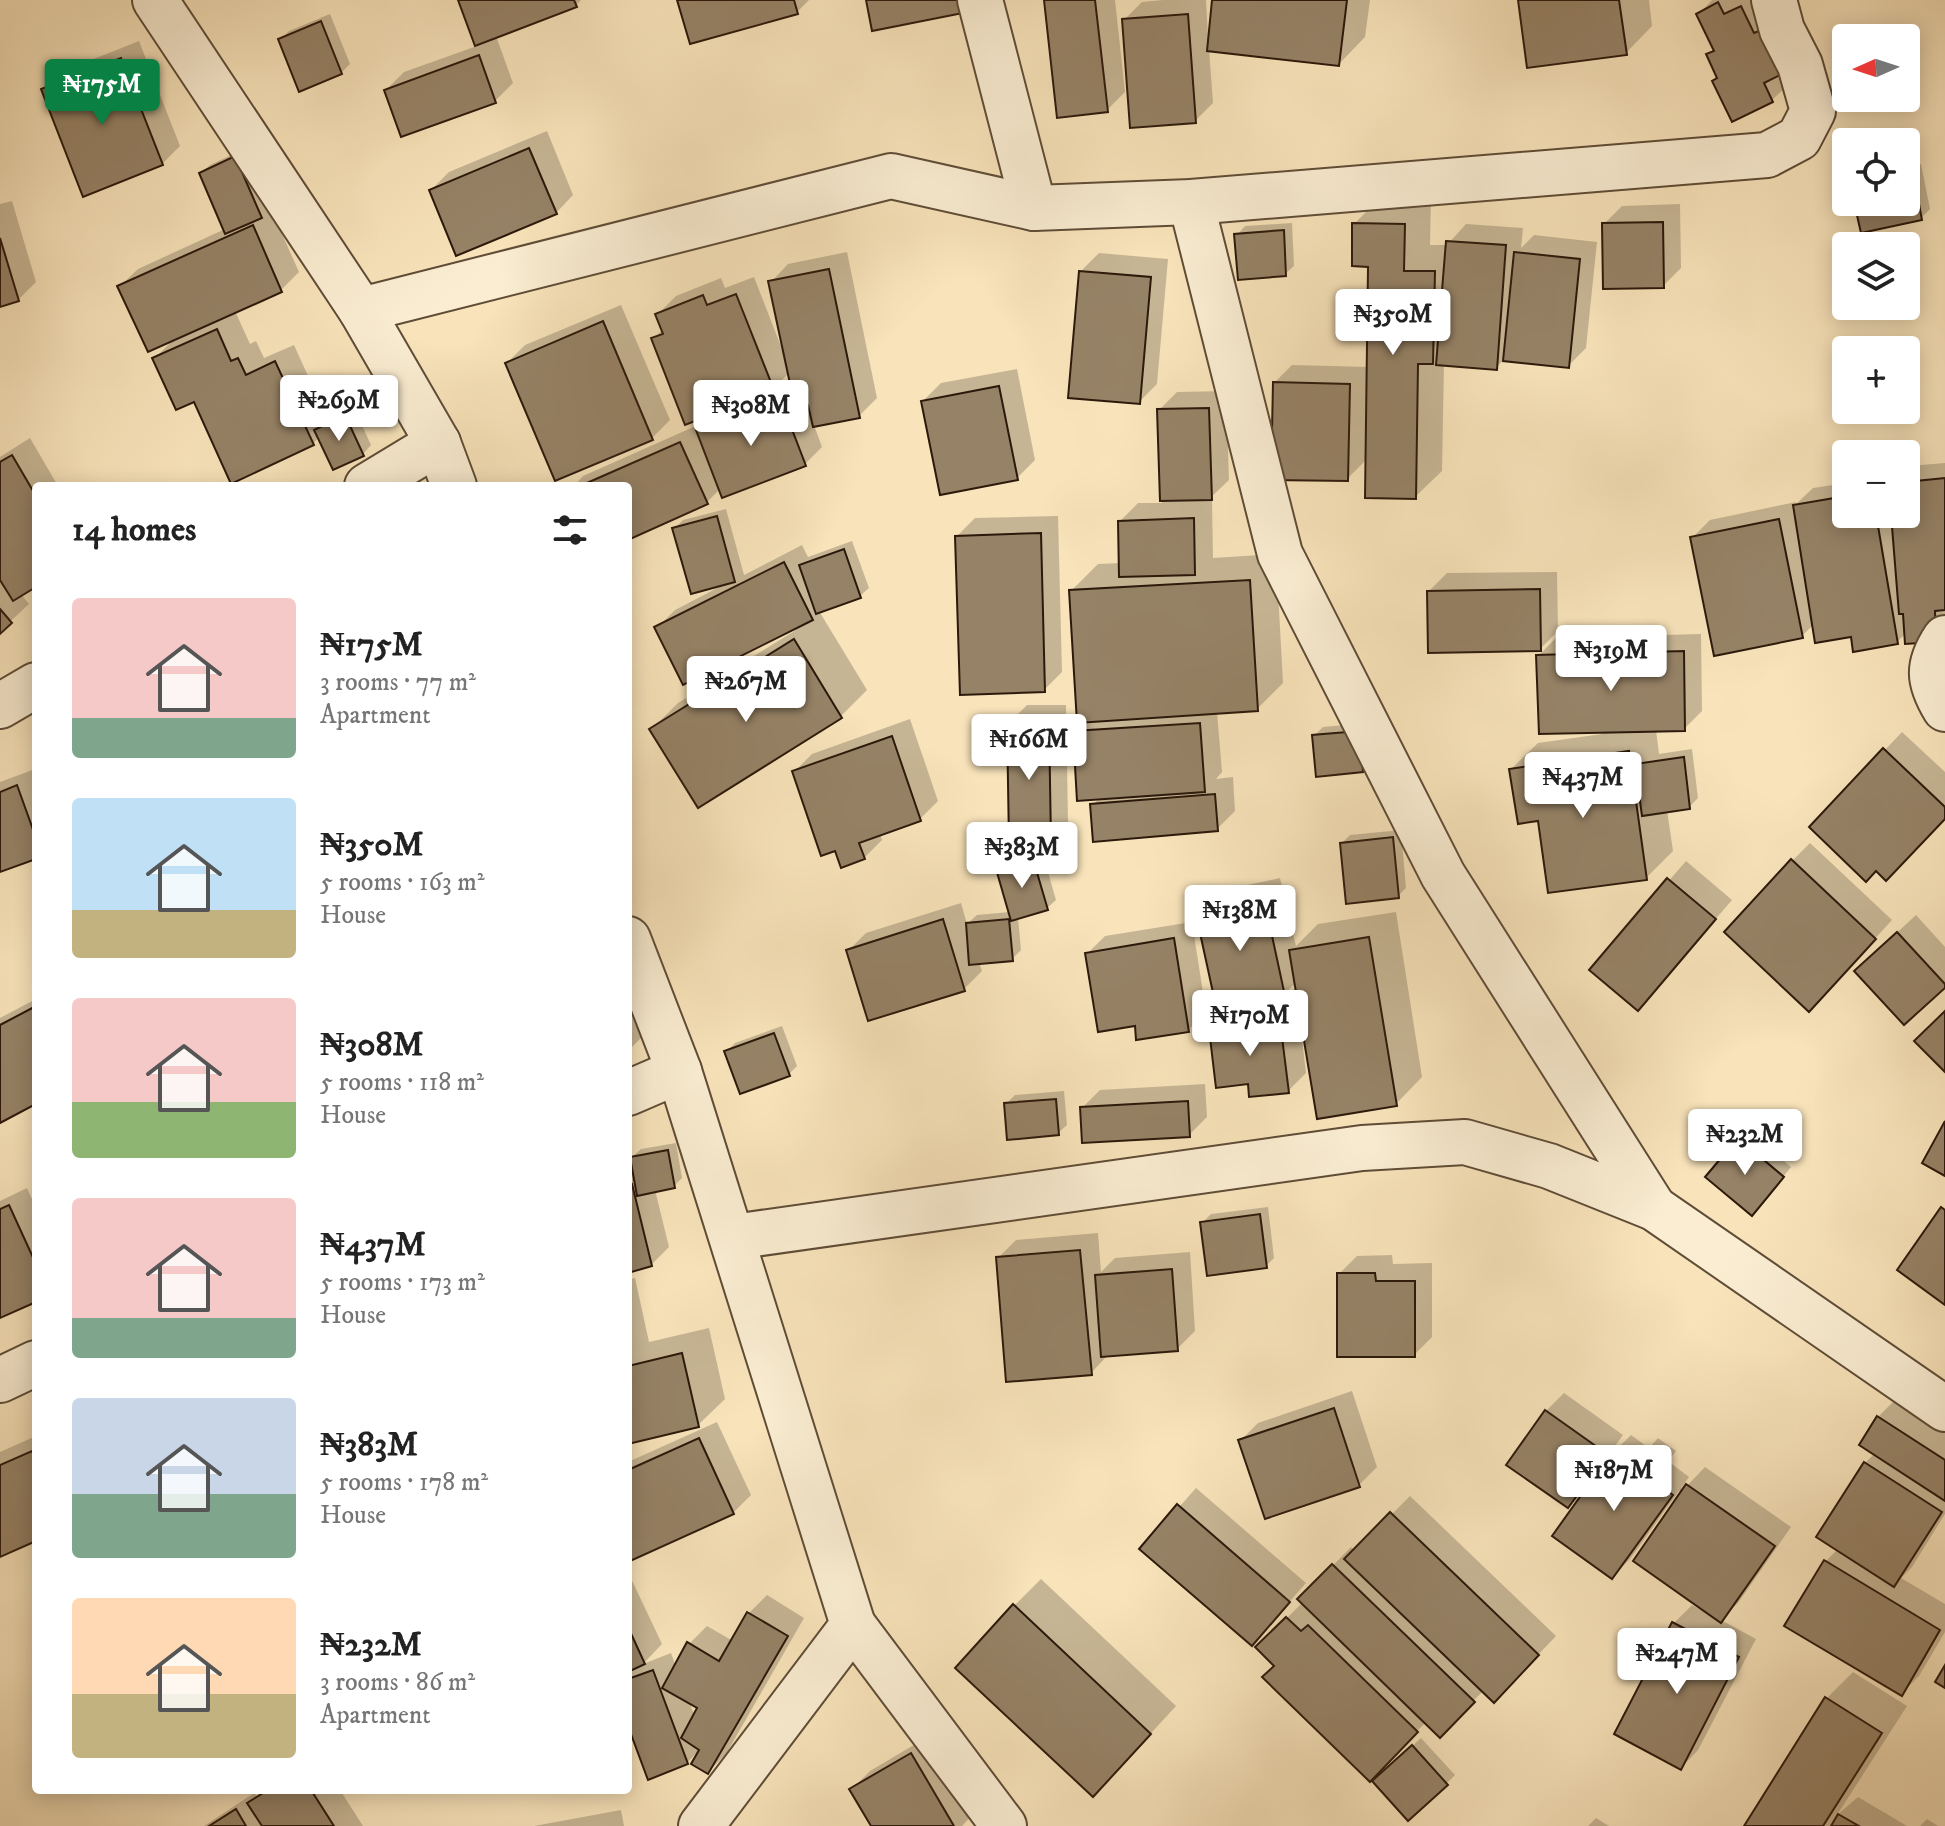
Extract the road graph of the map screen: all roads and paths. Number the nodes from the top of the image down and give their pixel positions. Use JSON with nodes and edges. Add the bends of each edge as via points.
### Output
{"nodes":[{"id":1,"x":155,"y":0,"type":"edge"},
{"id":2,"x":980,"y":0,"type":"edge"},
{"id":3,"x":1774,"y":0,"type":"edge"},
{"id":4,"x":1191,"y":202,"type":"junction"},
{"id":5,"x":1034,"y":208,"type":"junction"},
{"id":6,"x":361,"y":310,"type":"junction"},
{"id":7,"x":438,"y":443,"type":"junction"},
{"id":8,"x":374,"y":482,"type":"edge"},
{"id":9,"x":453,"y":482,"type":"edge"},
{"id":10,"x":1945,"y":638,"type":"edge"},
{"id":11,"x":32,"y":687,"type":"edge"},
{"id":12,"x":0,"y":706,"type":"edge"},
{"id":13,"x":1945,"y":709,"type":"edge"},
{"id":14,"x":632,"y":949,"type":"edge"},
{"id":15,"x":679,"y":1071,"type":"junction"},
{"id":16,"x":632,"y":1091,"type":"edge"},
{"id":17,"x":1654,"y":1208,"type":"junction"},
{"id":18,"x":733,"y":1237,"type":"junction"},
{"id":19,"x":32,"y":1365,"type":"edge"},
{"id":20,"x":0,"y":1380,"type":"edge"},
{"id":21,"x":1945,"y":1409,"type":"edge"},
{"id":22,"x":853,"y":1625,"type":"junction"},
{"id":23,"x":701,"y":1826,"type":"edge"},
{"id":24,"x":1004,"y":1826,"type":"edge"}],
"edges":[{"from":1,"to":6,"type":"street"},
{"from":2,"to":5,"type":"street"},
{"from":3,"to":4,"type":"street","via":[[1813,111],[1799,138],[1767,155]]},
{"from":4,"to":5,"type":"street"},
{"from":4,"to":17,"type":"street","via":[[1280,554],[1443,875]]},
{"from":5,"to":6,"type":"street","via":[[891,176]]},
{"from":6,"to":7,"type":"street"},
{"from":7,"to":8,"type":"street"},
{"from":7,"to":9,"type":"street"},
{"from":10,"to":13,"type":"street","via":[[1930,671]]},
{"from":11,"to":12,"type":"street"},
{"from":14,"to":15,"type":"street"},
{"from":15,"to":16,"type":"street"},
{"from":15,"to":18,"type":"street"},
{"from":17,"to":18,"type":"street","via":[[1549,1166],[1465,1142],[1362,1148]]},
{"from":17,"to":21,"type":"street"},
{"from":18,"to":22,"type":"street"},
{"from":19,"to":20,"type":"street"},
{"from":22,"to":23,"type":"street"},
{"from":22,"to":24,"type":"street"}]}
